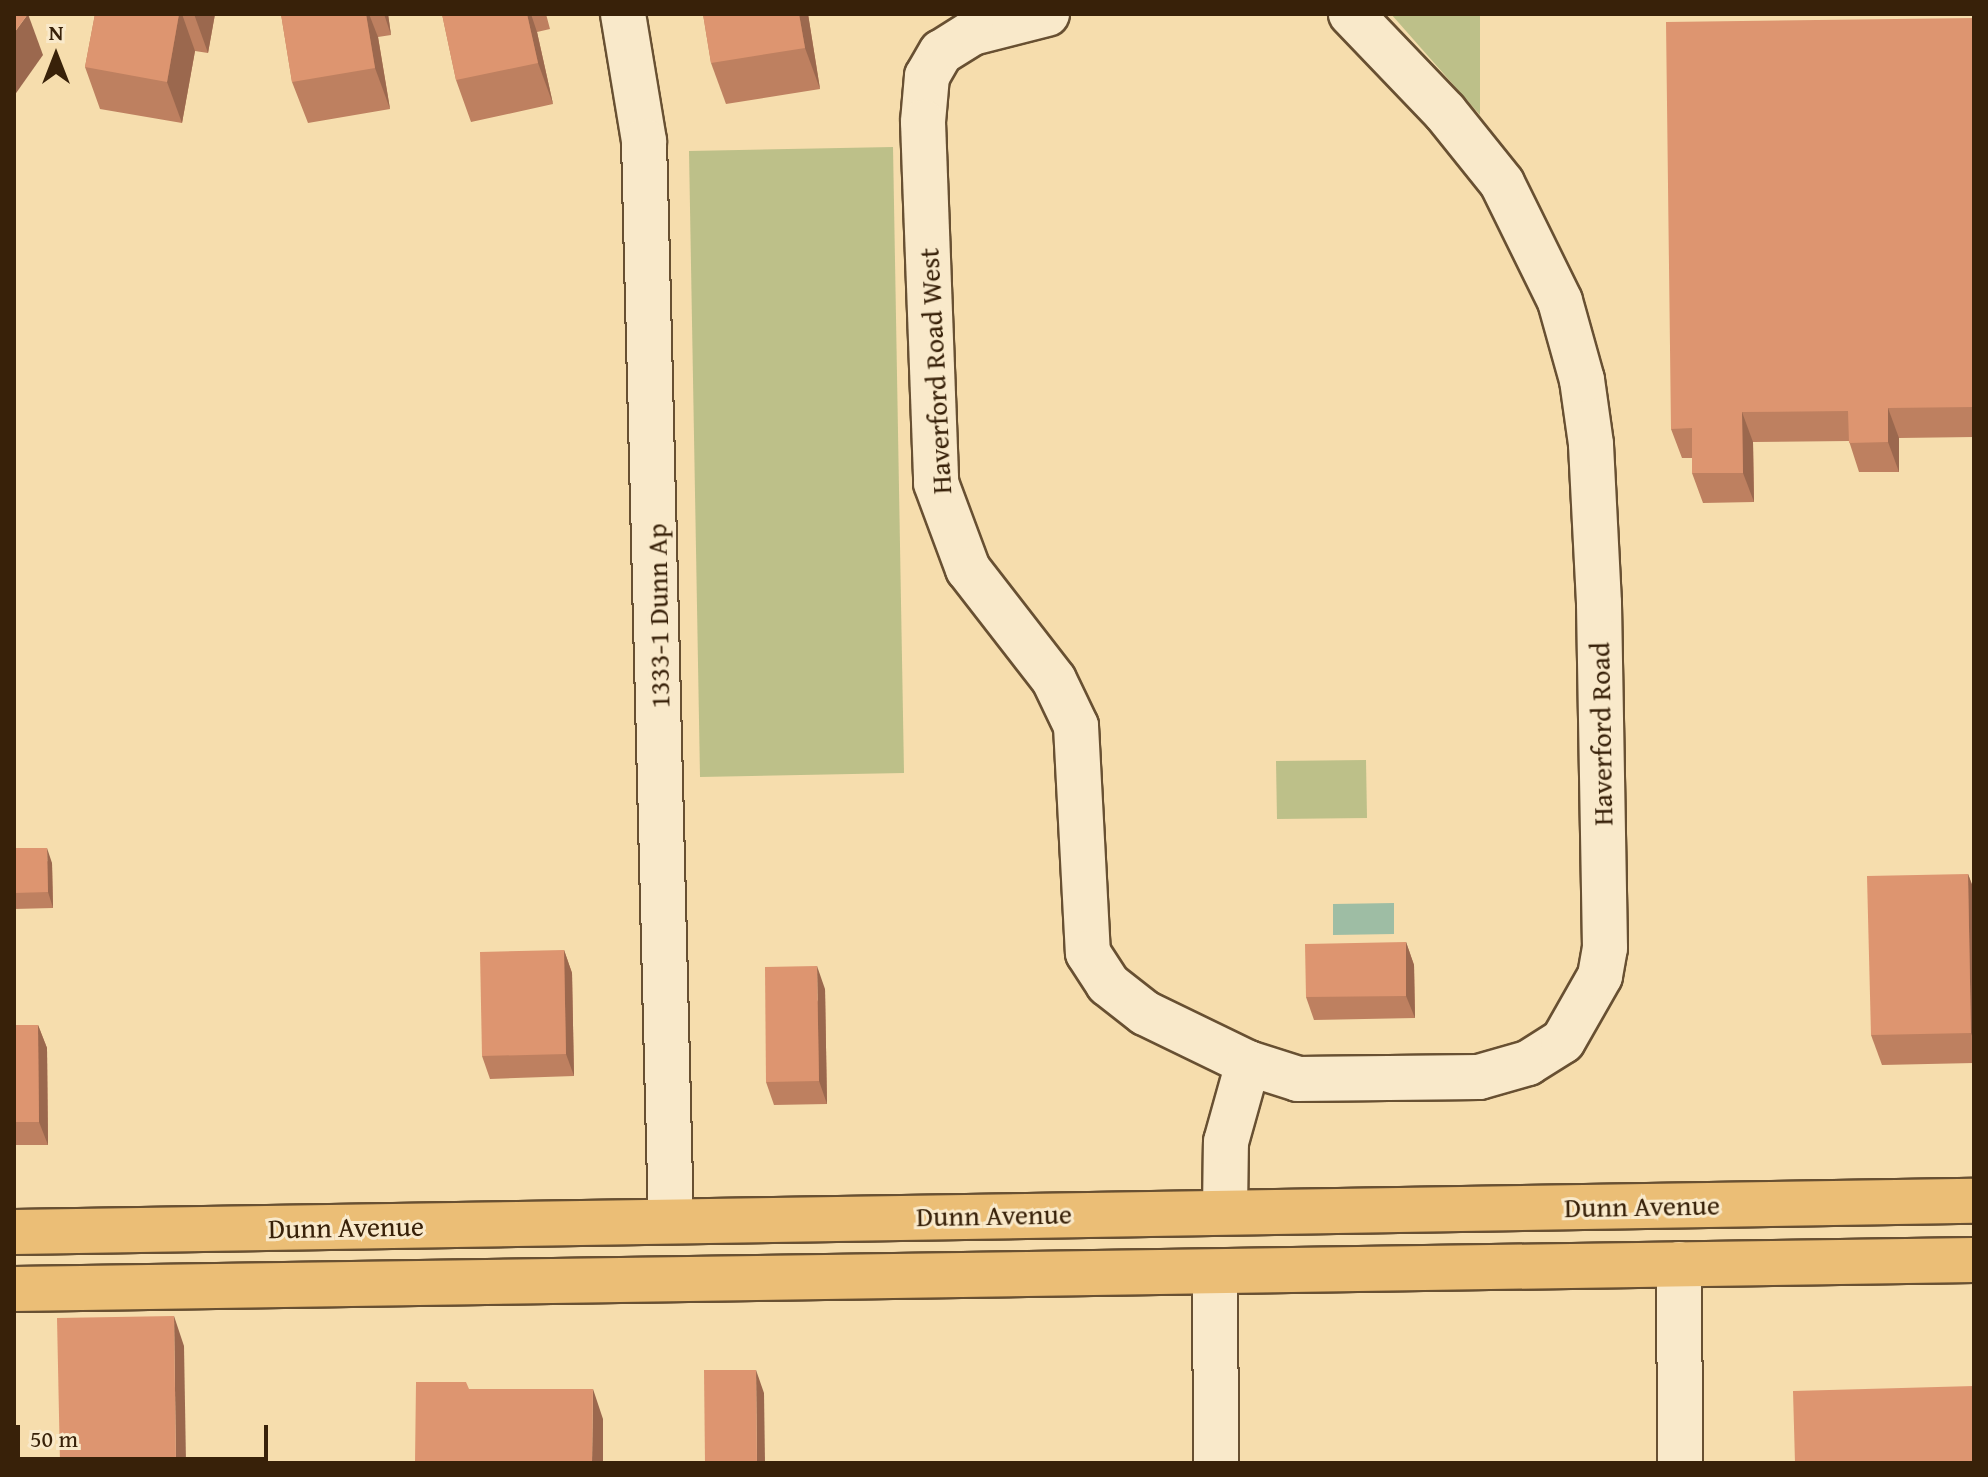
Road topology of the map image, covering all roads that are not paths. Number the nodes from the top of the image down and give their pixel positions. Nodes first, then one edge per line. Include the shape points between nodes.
1 (623, 14) edge
2 (1047, 14) edge
3 (1351, 14) edge
4 (1248, 1063) junction
5 (1974, 1201) edge
6 (1225, 1210) junction
7 (1325, 1210) junction
8 (671, 1220) junction
9 (95, 1231) junction
10 (14, 1232) edge
11 (14, 1255) edge
12 (1974, 1260) edge
13 (1679, 1264) junction
14 (1143, 1272) junction
15 (1215, 1272) junction
16 (552, 1281) junction
17 (14, 1289) edge
18 (1216, 1463) edge
19 (1680, 1463) edge

1 - 8 street, 1333-1 Dunn Ap via 645,156
2 - 4 street, Haverford Road West via 972,33 941,52 927,76 923,122 936,483 952,538 968,569 1054,680 1076,726 1088,953 1108,984 1145,1013
3 - 4 street, Haverford Road via 1445,112 1502,183 1560,301 1582,380 1599,603 1605,948 1600,976 1563,1041 1505,1072 1479,1077 1298,1079
4 - 6 street via 1226,1142
5 - 7 main road, Dunn Avenue
6 - 7 main road, Dunn Avenue
6 - 8 main road, Dunn Avenue
6 - 14 main road via 1225,1225 1217,1236 1170,1246
7 - 15 main road via 1301,1232 1229,1249 1219,1257
8 - 9 main road, Dunn Avenue
8 - 16 main road via 664,1234 649,1242 576,1259
9 - 10 main road, Dunn Avenue
9 - 11 main road via 70,1246
12 - 13 main road, Dunn Avenue
13 - 15 main road, Dunn Avenue
13 - 19 street
14 - 15 main road, Dunn Avenue
14 - 16 main road, Dunn Avenue
15 - 18 street
16 - 17 main road, Dunn Avenue

